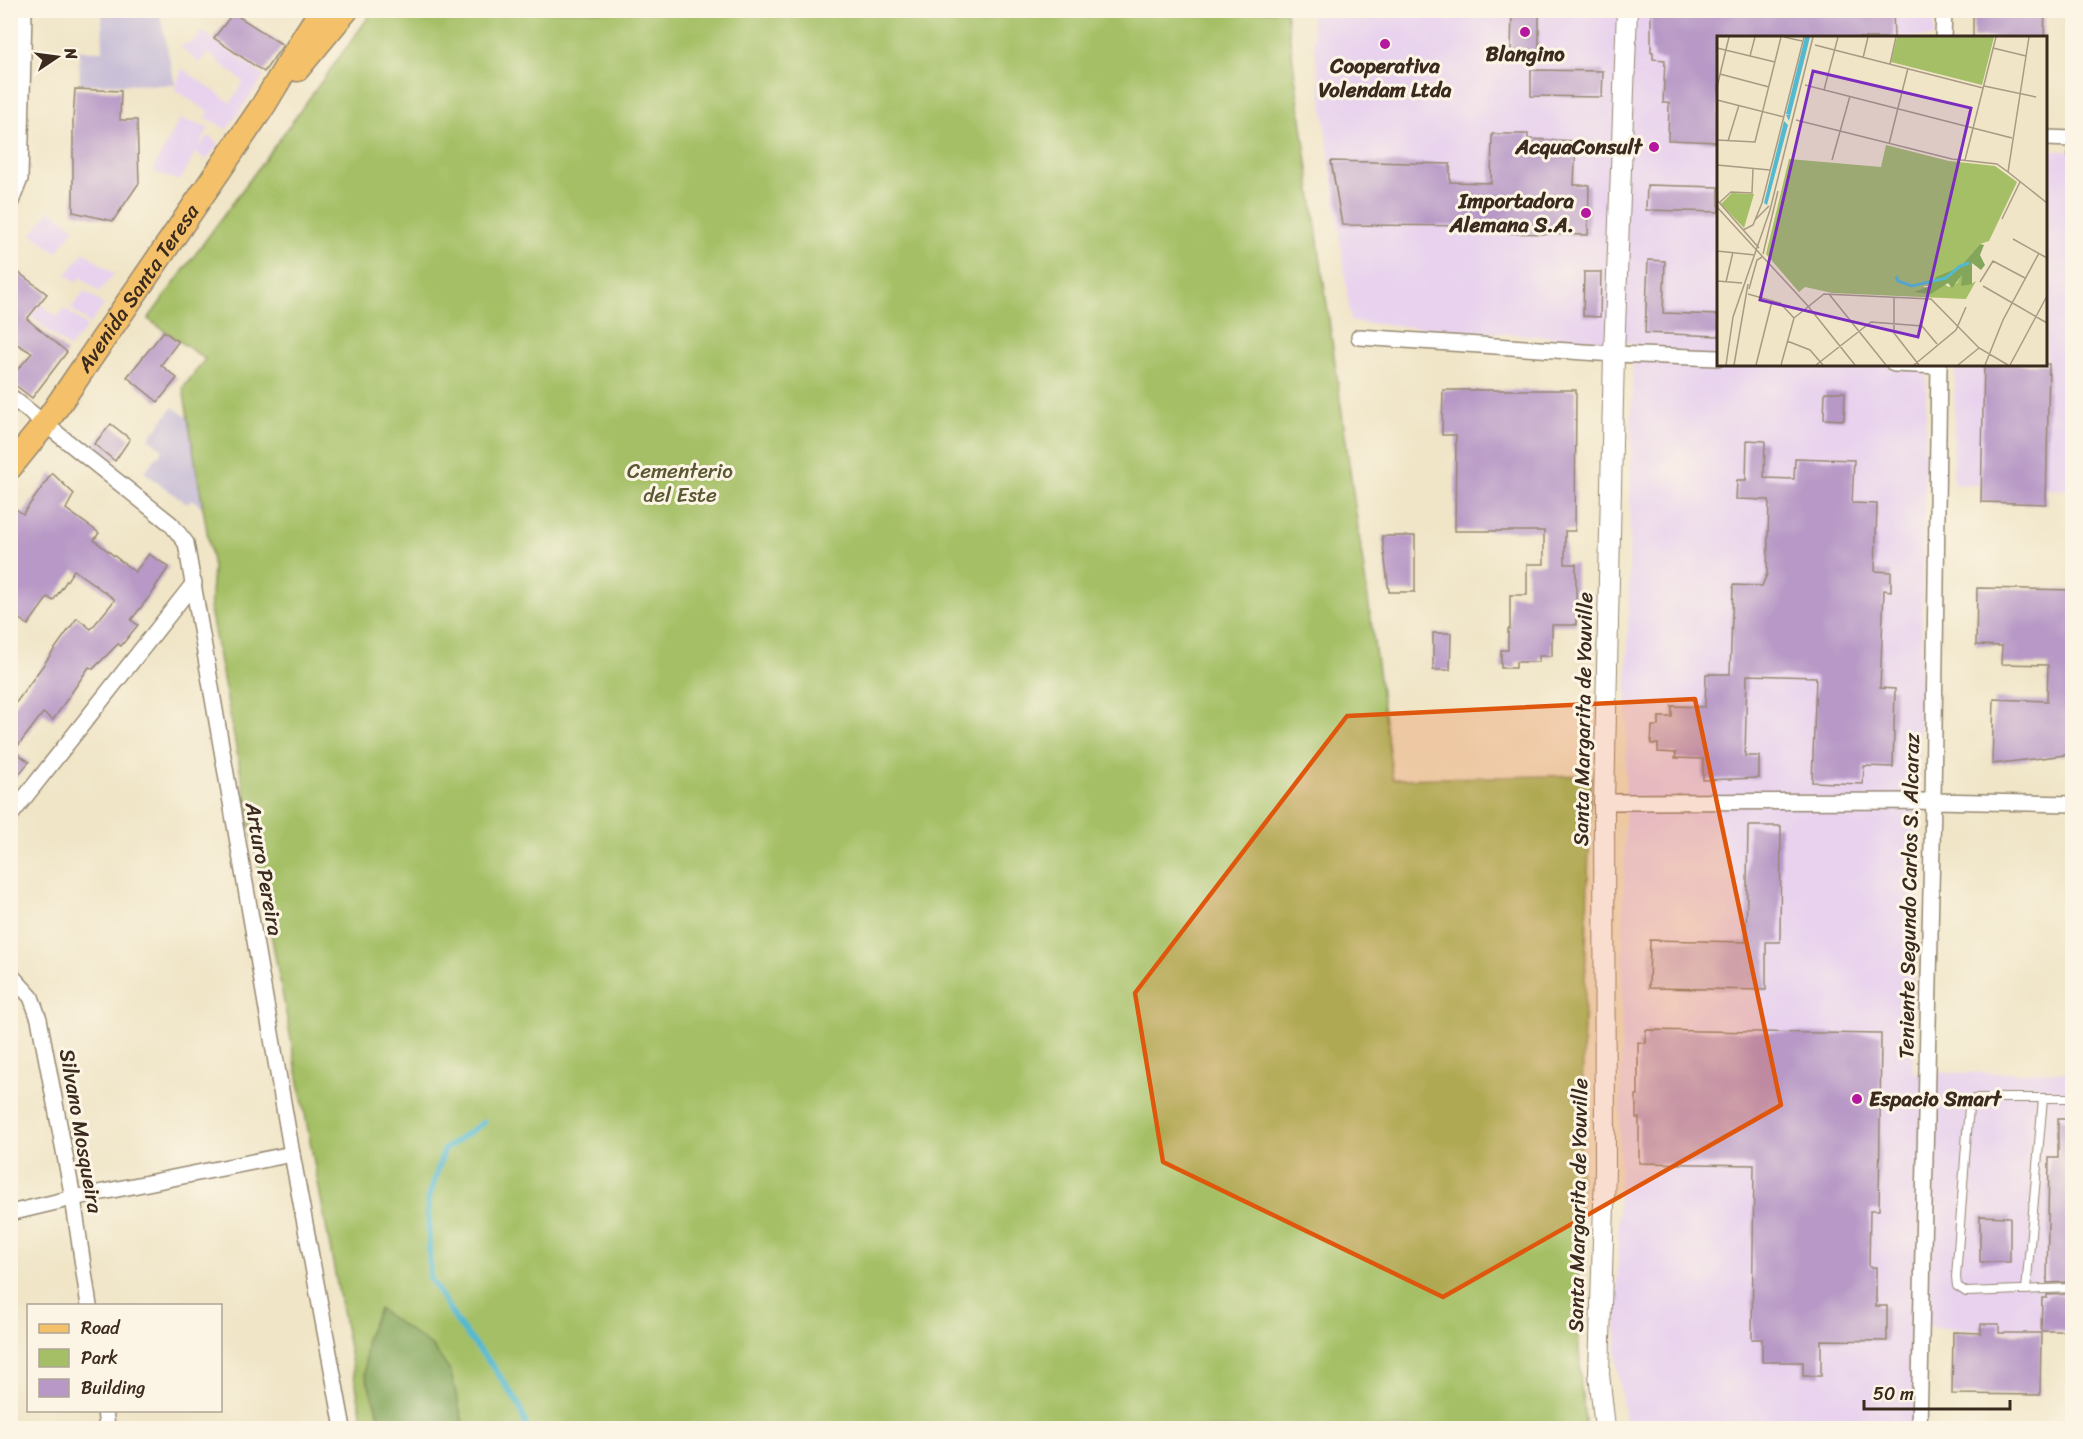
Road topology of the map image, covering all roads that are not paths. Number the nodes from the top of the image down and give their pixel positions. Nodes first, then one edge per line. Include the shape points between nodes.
1 (24, 10) edge
2 (322, 10) edge
3 (346, 10) edge
4 (1627, 10) edge
5 (1944, 10) edge
6 (1943, 36) edge
7 (16, 101) edge
8 (263, 106) junction
9 (2047, 138) edge
10 (2072, 139) edge
11 (2073, 158) edge
12 (10, 204) edge
13 (1359, 337) dead end
14 (1614, 354) junction
15 (1717, 358) edge
16 (1939, 366) edge
17 (10, 396) edge
18 (45, 424) junction
19 (10, 466) edge
20 (194, 583) junction
21 (1933, 801) junction
22 (1604, 802) junction
23 (2073, 804) edge
24 (10, 816) edge
25 (10, 974) edge
26 (2043, 1098) junction
27 (2073, 1098) edge
28 (292, 1154) junction
29 (73, 1198) junction
30 (10, 1213) edge
31 (2073, 1288) edge
32 (2026, 1290) junction
33 (89, 1304) edge
34 (105, 1412) edge
35 (106, 1428) edge
36 (343, 1428) edge
37 (1605, 1428) edge
38 (1919, 1428) edge

1 - 7 street
2 - 8 main road, Avenida Santa Teresa
3 - 8 main road, Avenida Santa Teresa
4 - 14 street, Santa Margarita de Youville
5 - 6 street
7 - 12 street via 20,179
8 - 18 main road, Avenida Santa Teresa
9 - 10 street
10 - 11 lane
13 - 14 street
14 - 15 street
14 - 22 street, Santa Margarita de Youville
16 - 21 street, Teniente Segundo Carlos S. Alcaraz
17 - 18 street, Arturo Pereira
18 - 19 main road, Avenida Santa Teresa
18 - 20 street, Arturo Pereira via 171,524 186,543
20 - 24 street
20 - 28 street, Arturo Pereira
21 - 22 street
21 - 23 street
21 - 38 street, Teniente Segundo Carlos S. Alcaraz
22 - 37 street, Santa Margarita de Youville via 1605,1168 1599,1374
25 - 29 street, Silvano Mosqueira via 31,998 39,1019
26 - 27 lane
26 - 32 lane
26 - 32 lane via 1978,1098 1969,1106 1957,1286 1966,1292
28 - 29 street
28 - 36 street, Arturo Pereira
29 - 30 street
29 - 33 street, Silvano Mosqueira
31 - 32 lane
34 - 35 street

